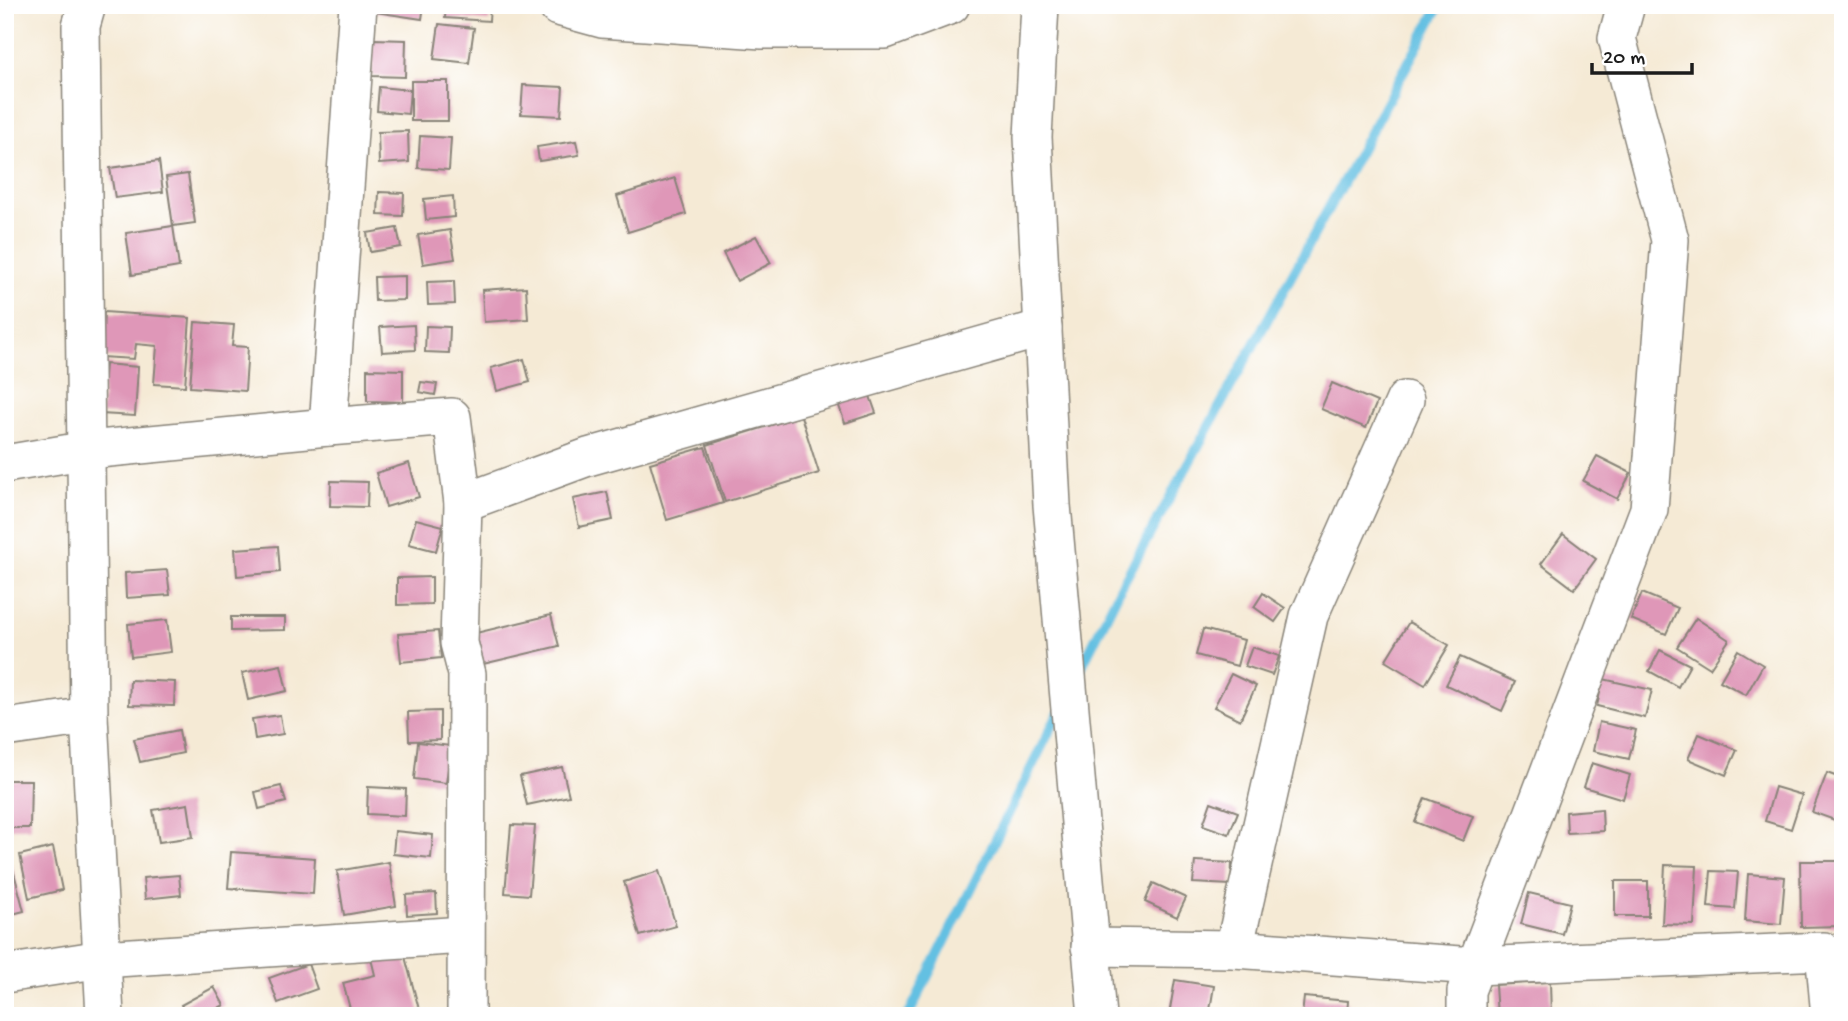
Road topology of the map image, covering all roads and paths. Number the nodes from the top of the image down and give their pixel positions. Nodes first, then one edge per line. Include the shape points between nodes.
1 (87, 5) edge
2 (358, 5) edge
3 (951, 5) edge
4 (1040, 5) edge
5 (1626, 5) edge
6 (558, 7) edge
7 (1043, 328) junction
8 (1405, 400) dead end
9 (328, 427) junction
10 (88, 450) junction
11 (5, 464) edge
12 (463, 503) junction
13 (89, 716) junction
14 (5, 727) edge
15 (464, 935) junction
16 (1090, 947) junction
17 (1234, 949) junction
18 (1834, 951) edge
19 (102, 959) junction
20 (1475, 966) junction
21 (5, 974) edge
22 (105, 1016) edge
23 (466, 1016) edge
24 (1097, 1016) edge
25 (1466, 1016) edge
26 (1830, 1016) edge

1 - 10 street via 81,26
2 - 9 street
3 - 6 street via 885,30 762,30 602,19
4 - 7 street via 1033,137
5 - 20 street via 1617,38 1670,240 1649,509
7 - 12 street via 588,457
7 - 16 street via 1062,629
8 - 17 street via 1309,615
9 - 10 street
9 - 12 street via 452,417
10 - 11 street
10 - 13 street
12 - 15 street via 459,643 467,674
13 - 14 street
13 - 19 street
15 - 19 street
15 - 23 street
16 - 17 street
16 - 24 street
17 - 20 street
18 - 20 street
18 - 26 street
19 - 21 street
19 - 22 street
20 - 25 street via 1466,991

